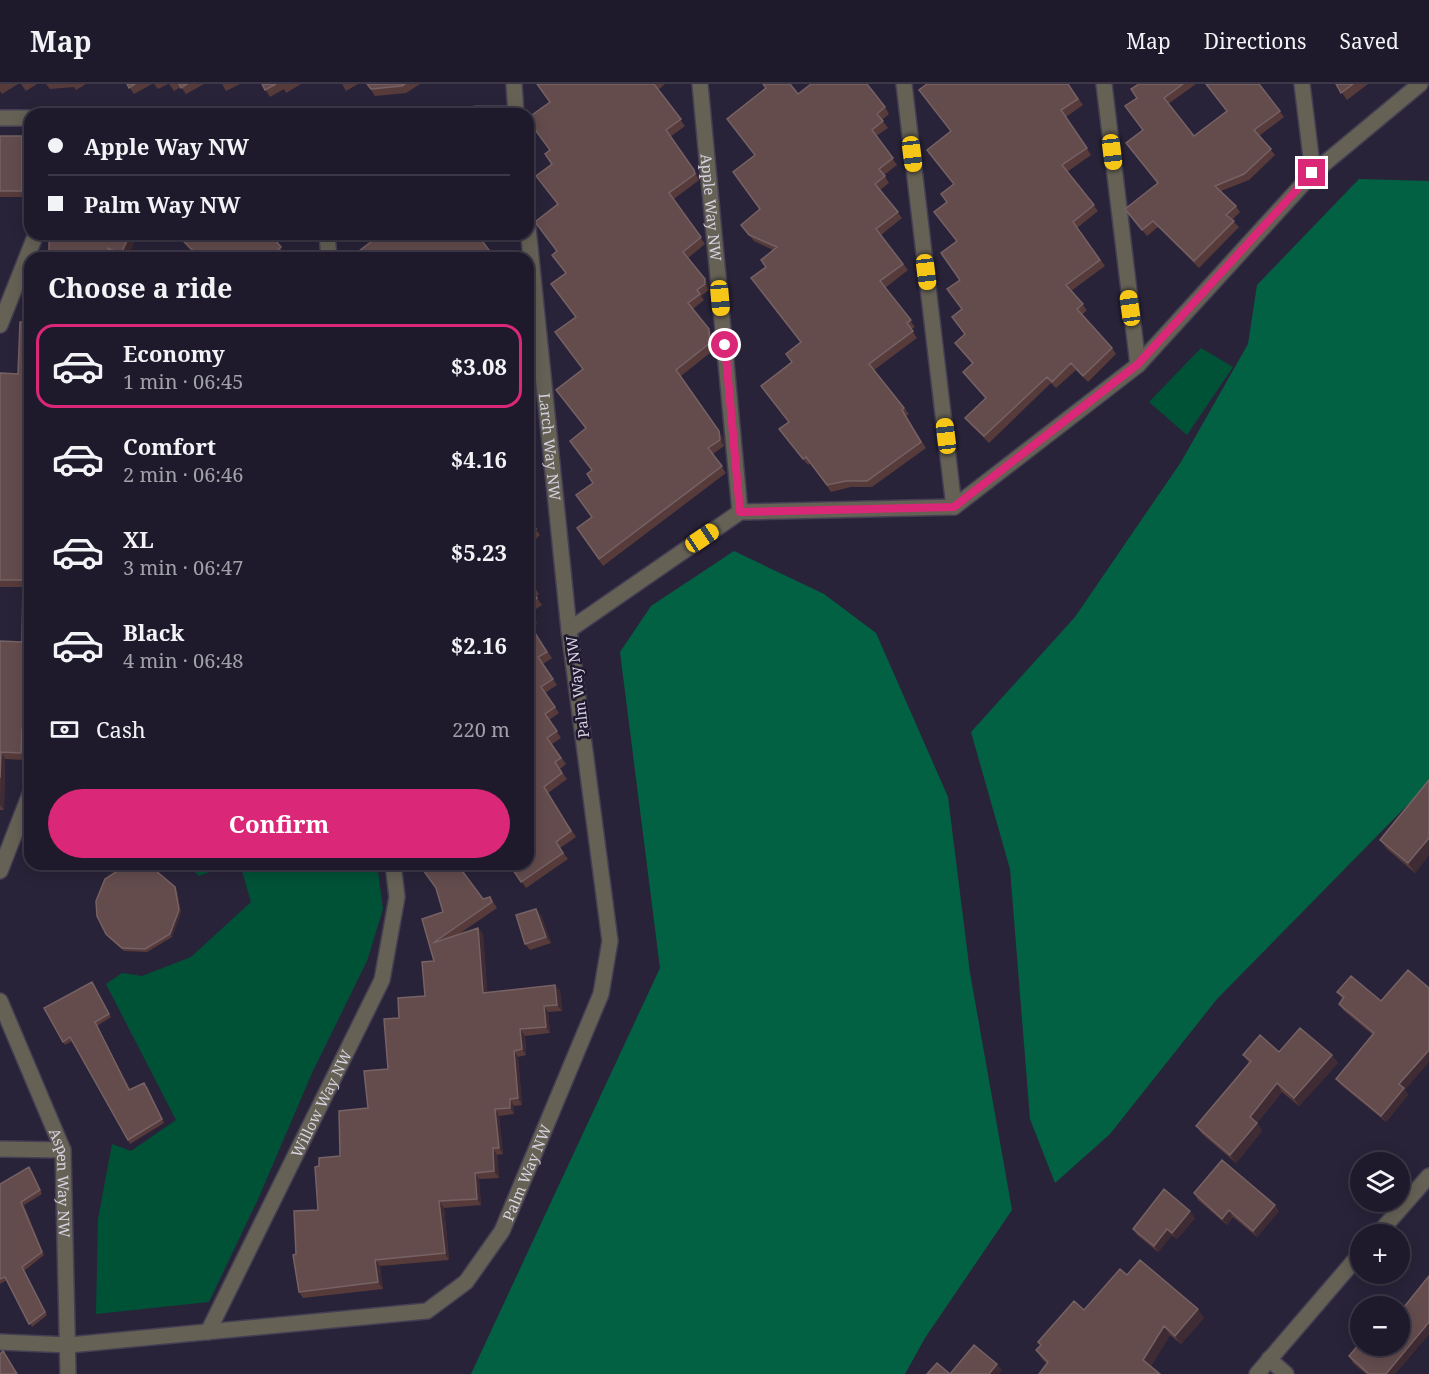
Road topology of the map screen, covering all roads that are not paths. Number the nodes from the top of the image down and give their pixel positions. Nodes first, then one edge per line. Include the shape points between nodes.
1 (514, 84) edge
2 (700, 84) edge
3 (904, 84) edge
4 (1104, 84) edge
5 (1302, 84) edge
6 (1420, 84) edge
7 (516, 108) edge
8 (0, 118) edge
9 (24, 118) edge
10 (1312, 173) junction
11 (24, 264) edge
12 (534, 287) edge
13 (0, 325) edge
14 (1138, 364) junction
15 (954, 507) junction
16 (740, 512) junction
17 (569, 630) junction
18 (24, 809) edge
19 (394, 870) edge
20 (0, 871) edge
21 (0, 1001) edge
22 (0, 1149) edge
23 (63, 1150) junction
24 (1429, 1176) edge
25 (1387, 1224) edge
26 (1350, 1266) edge
27 (208, 1332) junction
28 (0, 1342) edge
29 (69, 1345) junction
30 (1269, 1359) junction
31 (68, 1374) edge
32 (1257, 1374) edge
33 (1286, 1374) edge

1 - 7 street
2 - 16 street, Apple Way NW
3 - 15 street
4 - 14 street
5 - 10 street
6 - 10 street
8 - 9 street
10 - 14 street
11 - 13 street
12 - 17 street, Larch Way NW
14 - 15 street
15 - 16 street
16 - 17 street, Palm Way NW
17 - 27 street, Palm Way NW via 610,941 601,994 502,1231 466,1282 427,1311
18 - 20 street
19 - 27 street, Willow Way NW via 397,897 382,980
21 - 23 street, Aspen Way NW
22 - 23 street
23 - 29 street, Aspen Way NW
24 - 25 street
26 - 30 street
27 - 29 street, Palm Way NW
28 - 29 street, Palm Way NW
29 - 31 street, Aspen Way NW
30 - 32 street
30 - 33 street

